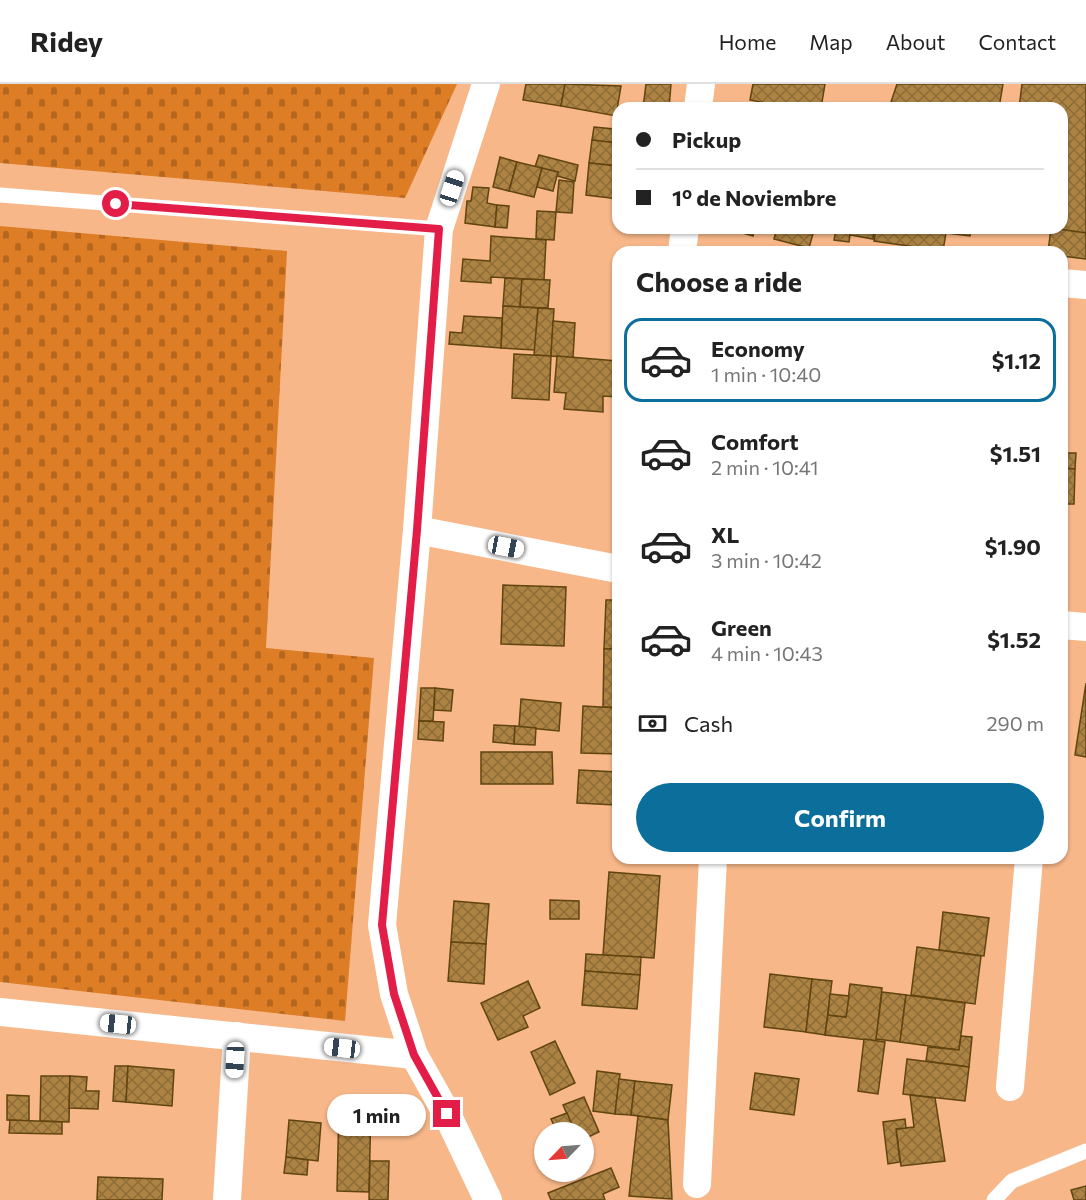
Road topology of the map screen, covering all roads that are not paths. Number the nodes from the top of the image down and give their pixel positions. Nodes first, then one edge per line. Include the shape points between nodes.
1 (486, 84) edge
2 (701, 84) edge
3 (699, 102) edge
4 (0, 195) edge
5 (439, 229) junction
6 (1068, 284) edge
7 (1086, 285) edge
8 (417, 530) junction
9 (612, 568) edge
10 (1068, 626) edge
11 (1086, 627) edge
12 (712, 864) edge
13 (1029, 864) edge
14 (0, 1012) edge
15 (237, 1036) junction
16 (414, 1055) junction
17 (1010, 1087) dead end
18 (1086, 1151) edge
19 (697, 1184) dead end
20 (227, 1200) edge
21 (488, 1200) edge
22 (994, 1200) edge

1 - 5 street
2 - 3 street
4 - 5 lane
5 - 8 street
6 - 7 street
8 - 9 street
8 - 16 street via 382,925 394,994
10 - 11 street
12 - 19 street
13 - 17 street
14 - 15 street
15 - 16 street
15 - 20 street
16 - 21 street
18 - 22 lane via 1012,1181

